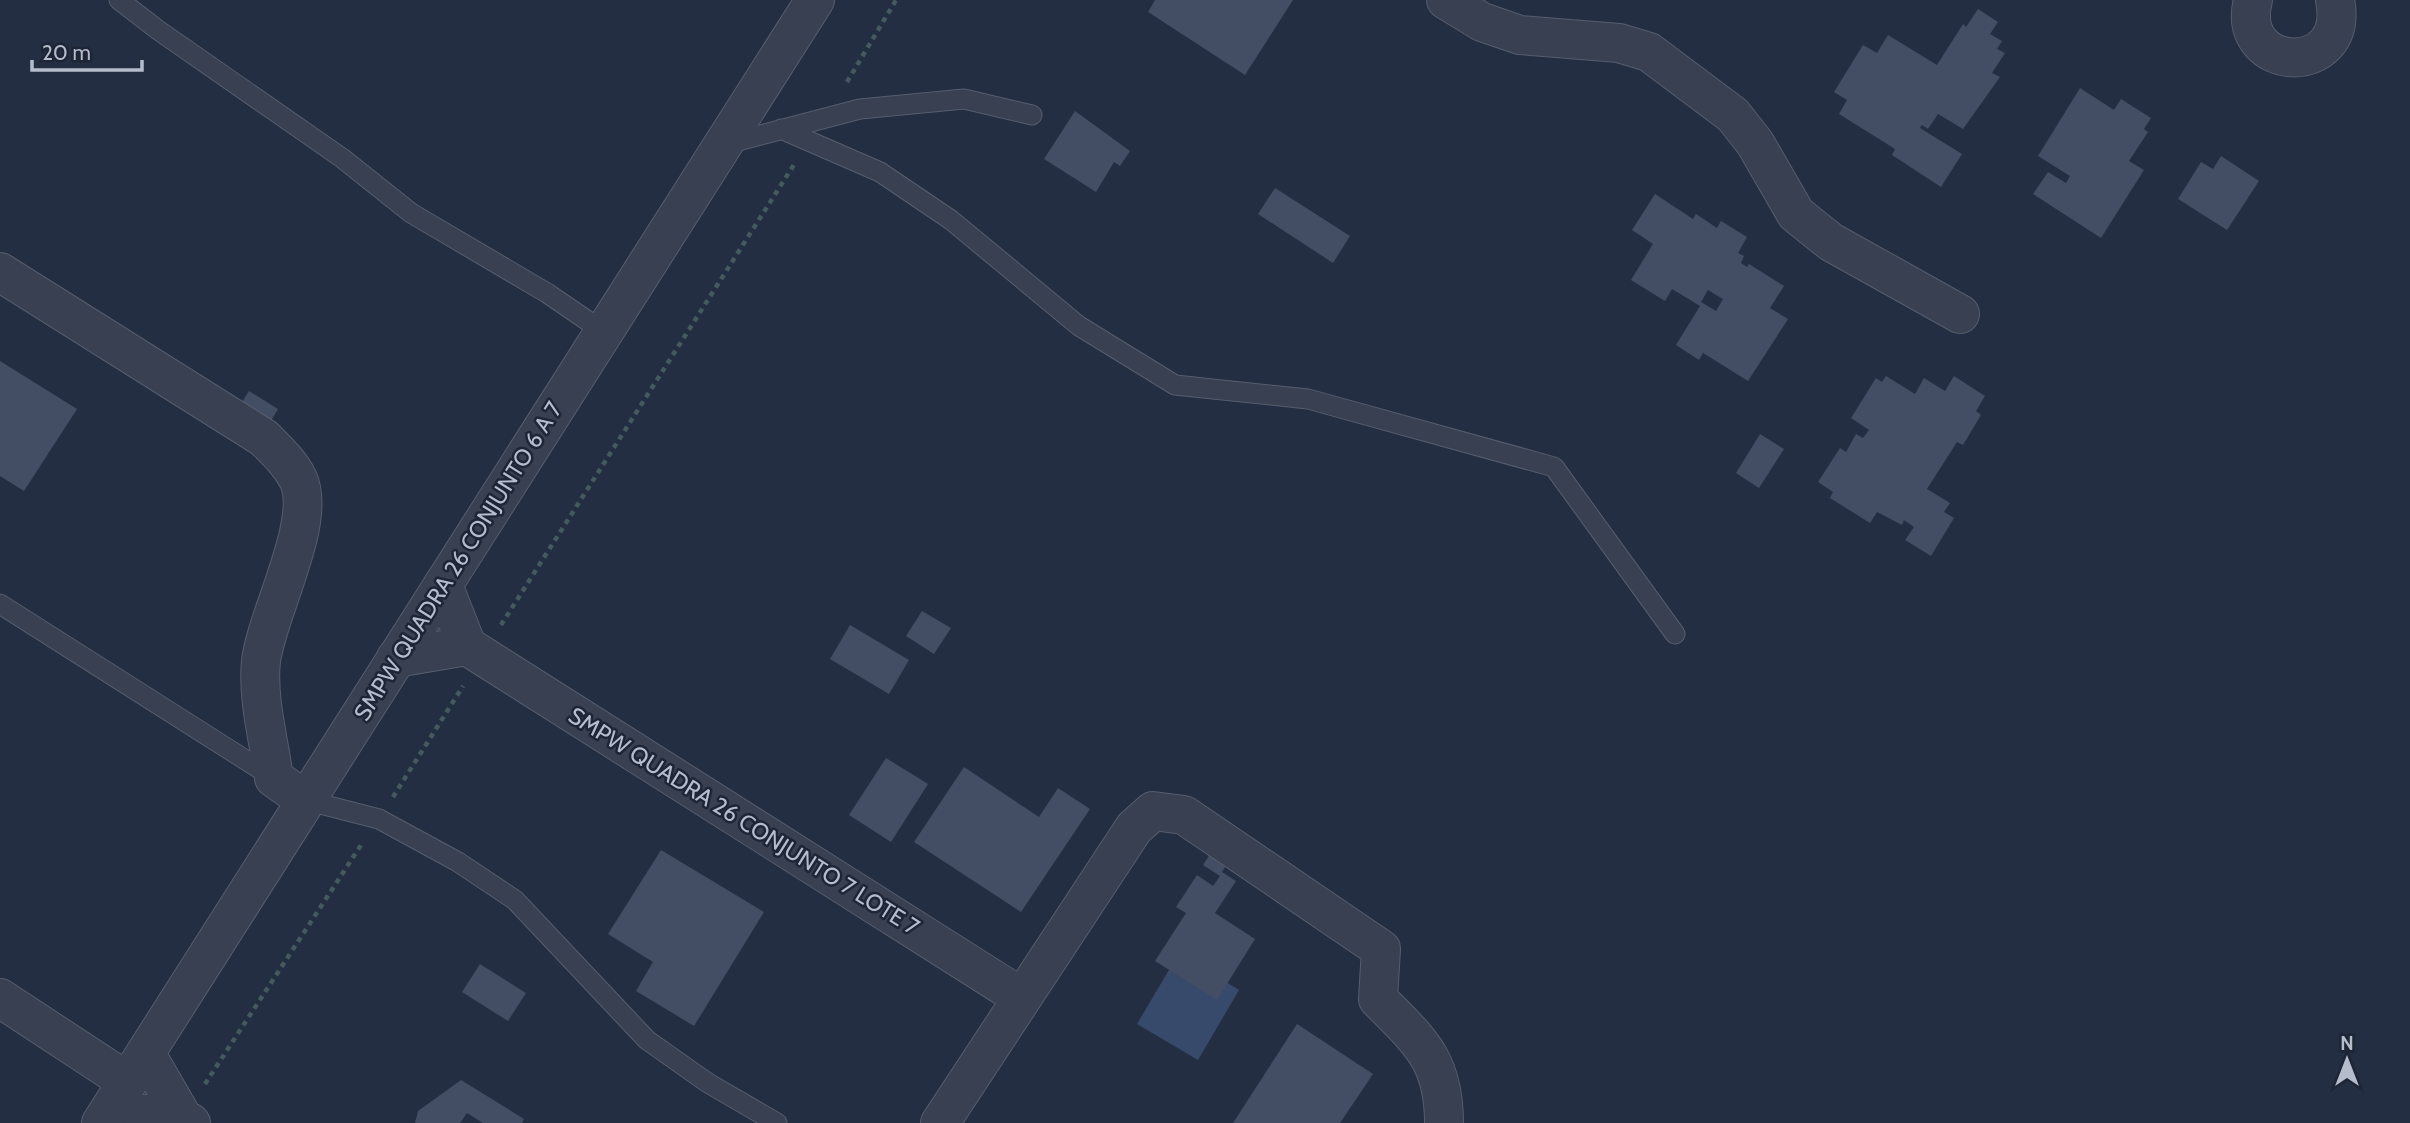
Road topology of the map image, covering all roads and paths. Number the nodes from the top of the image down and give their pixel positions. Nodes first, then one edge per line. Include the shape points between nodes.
1 (119, 0) edge
2 (815, 0) edge
3 (896, 0) edge
4 (1446, 0) edge
5 (2253, 0) edge
6 (2335, 0) edge
7 (1032, 115) dead end
8 (826, 118) junction
9 (780, 130) junction
10 (808, 142) junction
11 (722, 145) junction
12 (0, 272) edge
13 (1960, 314) dead end
14 (604, 332) junction
15 (443, 585) junction
16 (0, 604) edge
17 (1675, 634) dead end
18 (475, 651) junction
19 (396, 658) junction
20 (274, 778) junction
21 (305, 800) junction
22 (379, 819) junction
23 (1021, 997) junction
24 (0, 998) edge
25 (121, 1092) edge
26 (187, 1121) edge
27 (777, 1123) edge
28 (940, 1123) edge
29 (1444, 1123) edge

1 - 14 lane via 342,158 411,213 547,292
2 - 11 street, SMPW QUADRA 26 CONJUNTO 6 A 7
3 - 8 path
4 - 13 street via 1482,22 1520,35 1619,43 1649,52 1733,115 1797,214 1822,235
5 - 6 street via 2253,31 2261,44 2287,58 2316,52 2328,42 2336,29
7 - 8 lane via 964,99 860,109
8 - 9 lane
9 - 10 lane
9 - 11 lane
10 - 17 lane via 880,172 951,220 1079,326 1175,385 1308,399 1554,467
10 - 18 path via 661,379
11 - 14 street, SMPW QUADRA 26 CONJUNTO 6 A 7
12 - 20 street via 264,438 286,460 299,482 303,517 260,664
14 - 15 street, SMPW QUADRA 26 CONJUNTO 6 A 7
15 - 18 street
15 - 19 street, SMPW QUADRA 26 CONJUNTO 6 A 7
16 - 20 lane
18 - 19 street
18 - 22 path
18 - 23 street, SMPW QUADRA 26 CONJUNTO 7 LOTE 7
19 - 21 street, SMPW QUADRA 26 CONJUNTO 6 A 7
20 - 21 street
21 - 22 lane
21 - 25 street, SMPW QUADRA 26 CONJUNTO 6 A 7
22 - 26 path
22 - 27 lane via 515,900 647,1040
23 - 28 street
23 - 29 street via 1134,828 1153,811 1184,815 1381,949 1378,999 1427,1048 1437,1071
24 - 25 street
25 - 26 street
25 - 26 street

